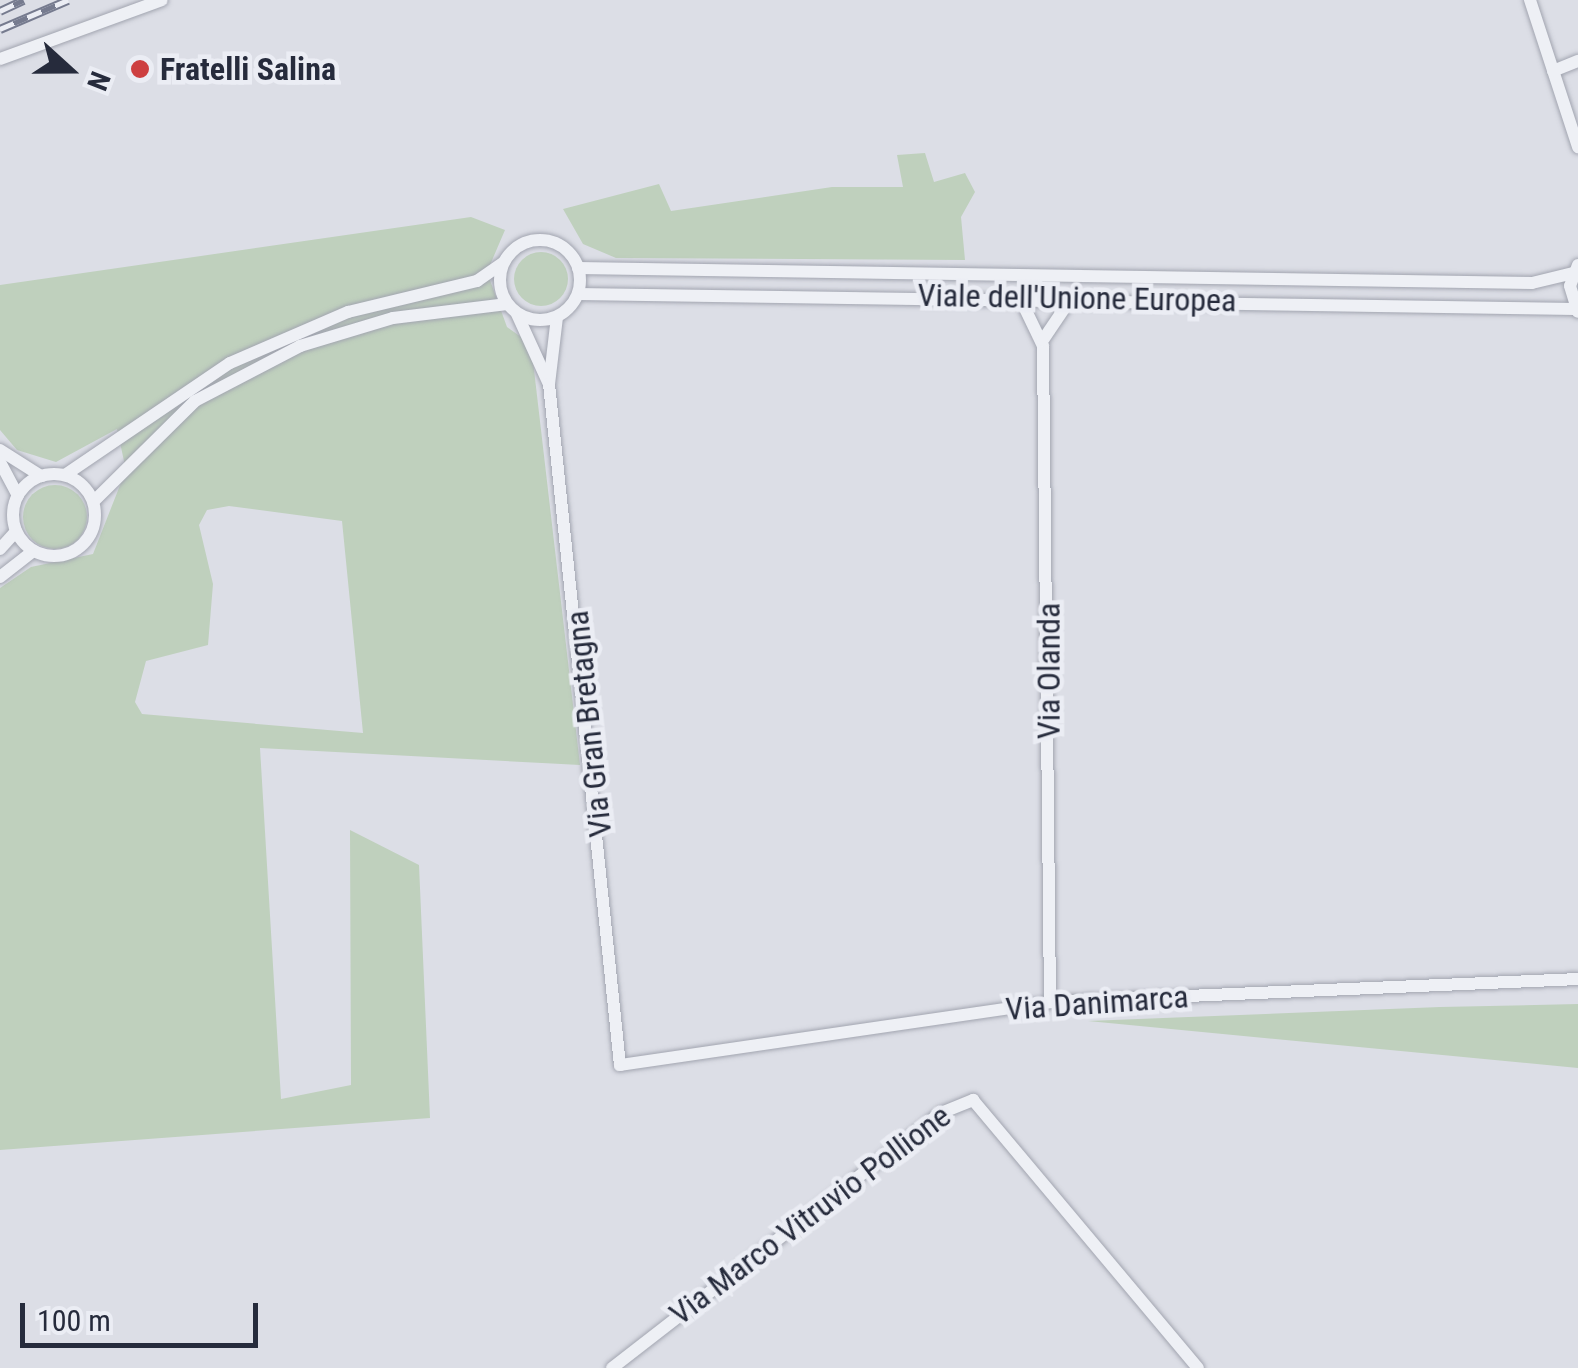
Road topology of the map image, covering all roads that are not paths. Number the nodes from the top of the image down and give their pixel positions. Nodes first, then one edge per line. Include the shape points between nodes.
1 (162, 0) edge
2 (1530, 0) edge
3 (0, 59) edge
4 (1578, 61) edge
5 (1554, 71) junction
6 (1578, 147) edge
7 (503, 262) junction
8 (578, 268) junction
9 (1575, 269) edge
10 (578, 294) junction
11 (1072, 297) junction
12 (1020, 298) junction
13 (512, 309) junction
14 (1577, 310) edge
15 (556, 317) junction
16 (1043, 340) junction
17 (549, 384) junction
18 (0, 450) edge
19 (0, 462) edge
20 (65, 475) junction
21 (41, 476) junction
22 (18, 496) junction
23 (94, 501) junction
24 (16, 531) junction
25 (0, 549) edge
26 (32, 552) junction
27 (0, 577) edge
28 (1578, 979) edge
29 (1050, 1002) junction
30 (620, 1065) joint
31 (612, 1368) edge
32 (1198, 1368) edge

1 - 3 street via 94,18
2 - 5 street
4 - 5 street
5 - 6 street
7 - 8 street via 542,240
7 - 13 street
7 - 20 street via 477,281 348,312 230,363
8 - 9 street, Viale dell'Unione Europea via 1532,283
8 - 10 street
9 - 14 street, Viale dell'Unione Europea
10 - 12 street, Viale dell'Unione Europea
10 - 15 street
11 - 12 street, Viale dell'Unione Europea
11 - 14 street, Viale dell'Unione Europea
11 - 16 street
12 - 16 street, Via Olanda
13 - 15 street
13 - 17 street, Via Gran Bretagna
13 - 23 street via 393,318 300,346 195,401
15 - 17 street, Via Gran Bretagna
16 - 29 street, Via Olanda
17 - 30 street, Via Gran Bretagna
18 - 21 street
19 - 22 street
20 - 21 street
20 - 23 street
21 - 22 street
22 - 24 street
23 - 26 street via 94,530 75,552
24 - 25 street
24 - 26 street
26 - 27 street
28 - 29 street, Via Danimarca
29 - 30 street, Via Danimarca
31 - 32 street, Via Marco Vitruvio Pollione via 942,1113 973,1100

